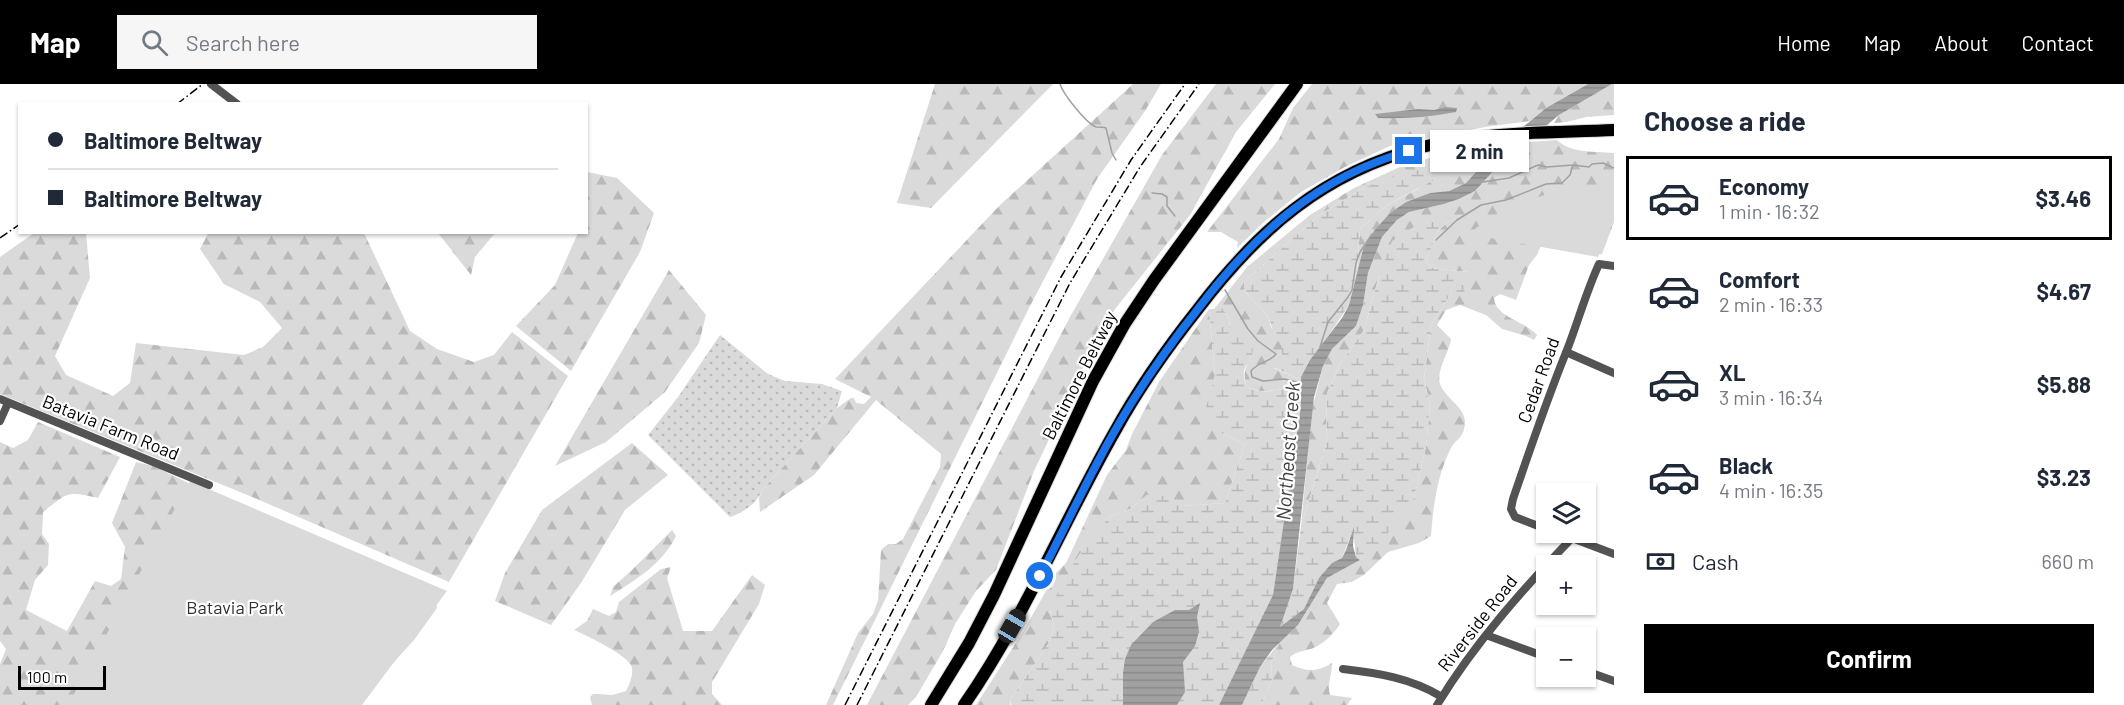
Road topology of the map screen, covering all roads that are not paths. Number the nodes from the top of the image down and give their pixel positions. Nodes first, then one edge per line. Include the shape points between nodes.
1 (211, 84) edge
2 (1299, 84) edge
3 (234, 102) edge
4 (1614, 132) edge
5 (1614, 266) edge
6 (1566, 352) junction
7 (1614, 373) edge
8 (4, 401) edge
9 (0, 421) edge
10 (209, 485) dead end
11 (1536, 525) edge
12 (1567, 543) edge
13 (1585, 543) edge
14 (1614, 554) edge
15 (1486, 635) junction
16 (1536, 653) edge
17 (1343, 669) dead end
18 (1596, 675) edge
19 (1614, 681) edge
20 (1442, 697) junction
21 (930, 705) edge
22 (964, 705) edge
23 (1437, 705) edge

1 - 3 street
2 - 21 highway, Baltimore Beltway via 1154,280 1106,356 994,595
4 - 22 highway via 1500,135 1461,139 1397,154 1337,181 1273,225 1235,262 1131,404 1021,611
5 - 6 street, Cedar Road via 1599,264
6 - 7 street
6 - 11 street, Cedar Road via 1511,509 1518,519
8 - 9 street
8 - 10 street, Batavia Farm Road
12 - 15 street, Riverside Road
13 - 14 street
15 - 16 street
15 - 20 street, Riverside Road
17 - 20 street via 1403,679
18 - 19 street
20 - 23 street, Riverside Road

